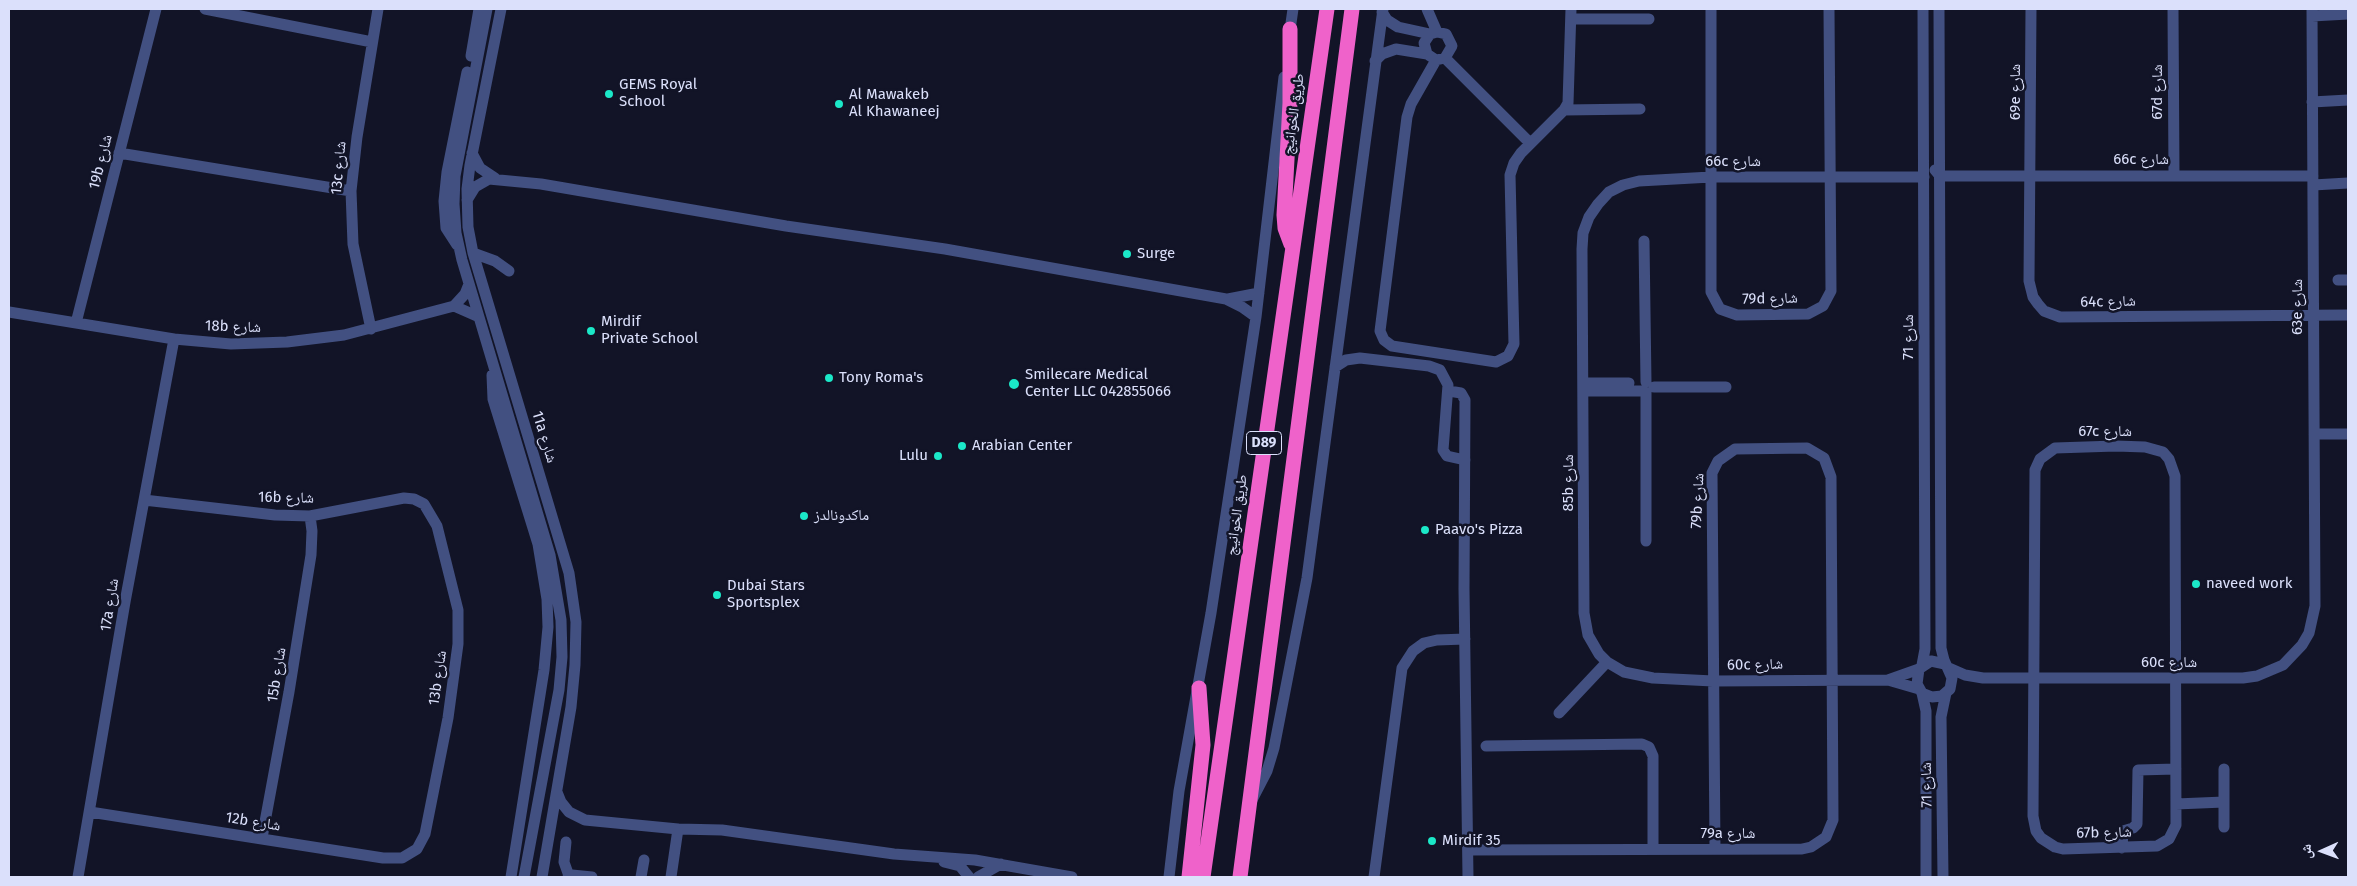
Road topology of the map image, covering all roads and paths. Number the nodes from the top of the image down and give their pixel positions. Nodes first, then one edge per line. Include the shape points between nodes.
1 (156, 9) edge
2 (205, 9) edge
3 (378, 9) edge
4 (478, 9) edge
5 (487, 9) edge
6 (501, 9) edge
7 (1293, 9) edge
8 (1326, 9) edge
9 (1352, 9) edge
10 (1427, 9) edge
11 (1711, 9) edge
12 (1829, 9) edge
13 (1923, 9) edge
14 (1940, 9) edge
15 (2031, 9) edge
16 (2173, 9) edge
17 (2348, 9) edge
18 (1383, 10) edge
19 (2312, 11) edge
20 (1571, 14) edge
21 (2348, 14) edge
22 (1649, 19) dead end
23 (1290, 30) junction
24 (1434, 33) junction
25 (372, 42) junction
26 (1433, 55) junction
27 (1375, 61) junction
28 (2348, 100) edge
29 (2312, 102) junction
30 (1923, 105) junction
31 (1640, 109) dead end
32 (1564, 110) junction
33 (1530, 143) junction
34 (119, 152) junction
35 (472, 153) junction
36 (2174, 175) junction
37 (1830, 176) junction
38 (1940, 176) junction
39 (2031, 176) junction
40 (1711, 177) junction
41 (1924, 177) junction
42 (495, 178) junction
43 (2313, 180) junction
44 (2348, 183) edge
45 (351, 191) junction
46 (467, 201) junction
47 (1644, 241) dead end
48 (458, 246) junction
49 (1292, 246) junction
50 (1582, 249) joint
51 (473, 253) junction
52 (509, 271) dead end
53 (469, 284) junction
54 (1259, 293) junction
55 (1226, 299) junction
56 (454, 306) junction
57 (9, 312) edge
58 (2313, 315) junction
59 (2348, 315) edge
60 (479, 316) junction
61 (1256, 317) junction
62 (76, 323) junction
63 (371, 329) junction
64 (174, 339) junction
65 (493, 366) junction
66 (1335, 367) junction
67 (1584, 387) junction
68 (1647, 387) junction
69 (1726, 387) dead end
70 (1449, 391) junction
71 (2314, 434) junction
72 (2348, 434) edge
73 (1465, 460) junction
74 (144, 500) junction
75 (424, 504) joint
76 (310, 516) junction
77 (1646, 541) dead end
78 (2315, 606) joint
79 (1465, 639) junction
80 (1607, 662) junction
81 (1947, 666) junction
82 (1921, 667) junction
83 (1652, 678) joint
84 (1983, 678) junction
85 (2033, 678) junction
86 (2176, 678) junction
87 (1833, 679) junction
88 (1713, 680) junction
89 (1888, 680) junction
90 (1199, 688) junction
91 (1920, 691) junction
92 (1948, 691) junction
93 (1559, 713) dead end
94 (1486, 746) dead end
95 (545, 768) junction
96 (2176, 768) junction
97 (2224, 769) dead end
98 (557, 791) junction
99 (2224, 802) junction
100 (1250, 804) junction
101 (2176, 804) junction
102 (90, 812) junction
103 (2224, 827) dead end
104 (678, 829) junction
105 (262, 838) junction
106 (548, 839) junction
107 (566, 842) dead end
108 (2122, 848) junction
109 (1653, 849) junction
110 (1715, 849) junction
111 (1468, 850) junction
112 (411, 854) joint
113 (936, 857) junction
114 (644, 860) dead end
115 (526, 862) junction
116 (1001, 864) junction
117 (1167, 876) edge
118 (78, 877) edge
119 (511, 877) edge
120 (524, 877) edge
121 (535, 877) edge
122 (542, 877) edge
123 (568, 877) edge
124 (592, 877) edge
125 (642, 877) edge
126 (672, 877) edge
127 (969, 877) edge
128 (978, 877) edge
129 (1072, 877) edge
130 (1189, 877) edge
131 (1203, 877) edge
132 (1240, 877) edge
133 (1374, 877) edge
134 (1468, 877) edge
135 (1926, 877) edge
136 (1944, 877) edge

1 - 34 street, 19b شارع
2 - 25 street
3 - 25 street, 13c شارع
4 - 48 street via 445,186 446,228
5 - 48 street, 11a شارع via 456,176 454,218
6 - 35 street, 11a شارع
7 - 23 street
8 - 49 highway, طريق الخوانيج / D89
9 - 100 highway, D89
10 - 24 street
11 - 40 street, 79d شارع
12 - 37 street, 79d شارع
13 - 30 street, شارع 71
14 - 38 street, شارع 71
15 - 39 street, 69e شارع
16 - 36 street, 67d شارع
17 - 19 street
18 - 24 street via 1394,26
18 - 27 street
19 - 21 street
19 - 29 street, 63e شارع
20 - 22 street
20 - 32 street via 1569,96
23 - 49 highway via 1284,215
23 - 54 street
24 - 26 street via 1425,40
24 - 26 street via 1446,34 1451,42 1451,51
25 - 45 street, 13c شارع
26 - 27 street via 1410,46 1387,51
26 - 33 street
26 - 33 street via 1411,104 1406,124 1380,326 1381,336 1387,344 1491,362 1505,359 1511,353 1514,344 1509,181 1514,163
27 - 66 street
28 - 29 street
29 - 43 street, 63e شارع
30 - 38 street via 1930,105 1932,110 1933,165
30 - 41 street, شارع 71
31 - 32 street
32 - 33 street
34 - 45 street
34 - 62 street, 19b شارع
35 - 42 street via 480,168
35 - 46 street, 11a شارع
36 - 39 street, 66c شارع
36 - 43 street, 66c شارع
37 - 40 street, 66c شارع
37 - 40 street, 79d شارع via 1831,291 1823,306 1800,315 1731,314 1715,304 1711,292
37 - 41 street, 66c شارع
38 - 39 street, 66c شارع
38 - 81 street, شارع 71 via 1941,648
39 - 58 street, 64c شارع via 2030,289 2038,304 2052,315 2069,318
40 - 50 street, 66c شارع via 1640,181 1609,192 1589,217
41 - 82 street, شارع 71 via 1925,649
42 - 46 street via 475,188
42 - 55 street via 945,249
43 - 44 street, 66c شارع
43 - 58 street, 63e شارع
45 - 63 street, 13c شارع via 353,244
46 - 51 street, 11a شارع
47 - 68 street
48 - 53 street, 11a شارع
49 - 131 highway, طريق الخوانيج / D89
50 - 67 street, 85b شارع
51 - 52 street via 495,261
51 - 98 street, 11a شارع via 573,590 575,672
53 - 56 street
53 - 60 street, 11a شارع
54 - 55 street
54 - 61 street
55 - 61 street
56 - 60 street
56 - 63 street, 18b شارع
57 - 62 street, 18b شارع
58 - 59 street, 64c شارع
58 - 71 street, 63e شارع
60 - 65 street, 11a شارع
61 - 90 street
62 - 64 street, 18b شارع
63 - 64 street, 18b شارع via 315,340 268,343 231,344
64 - 74 street, 17a شارع
65 - 95 street, 11a شارع via 550,555 559,598 561,671
65 - 119 street, 11a شارع via 493,399 541,558 548,613 544,670
66 - 70 street via 1346,360 1360,358 1429,366 1444,375
66 - 100 street via 1307,578 1276,736 1267,771
67 - 68 street
67 - 80 street, 85b شارع via 1584,613 1588,635
68 - 69 street
68 - 77 street
70 - 73 street via 1461,392 1465,397
70 - 73 street via 1443,450 1447,456
71 - 72 street
71 - 78 street, 63e شارع
73 - 79 street
74 - 76 street, 16b شارع
74 - 102 street, 17a شارع
75 - 76 street, 16b شارع via 404,498
75 - 112 street, 13b شارع via 437,526 455,593 458,644 448,718 425,834
76 - 105 street, 15b شارع via 311,555
78 - 86 street, 60c شارع via 2311,626 2302,645 2283,665 2270,672 2243,678
79 - 111 street
79 - 133 street via 1423,638 1409,644 1400,659 1401,675
80 - 83 street, 85b شارع via 1624,672
80 - 93 street
81 - 82 street via 1936,661
81 - 84 street, 60c شارع via 1965,675
81 - 92 street via 1952,678
82 - 89 street, 60c شارع
82 - 91 street via 1916,679
83 - 88 street, 60c شارع
84 - 85 street, 60c شارع
84 - 92 street, 60c شارع
85 - 86 street, 60c شارع
85 - 86 street, 67c شارع via 2034,476 2037,464 2054,448 2116,446 2154,448 2169,458 2173,467
85 - 108 street, 67b شارع via 2033,816 2036,832 2047,844 2063,849
86 - 96 street, 67b شارع
87 - 88 street, 60c شارع
87 - 88 street, 79b شارع via 1830,470 1824,458 1807,448 1750,448 1729,452 1718,460 1712,473
87 - 89 street, 60c شارع
87 - 110 street, 79a شارع via 1833,820 1826,837 1802,849
88 - 110 street, 79b شارع
89 - 91 street, 60c شارع
90 - 117 street via 1193,707
90 - 130 highway via 1203,745
91 - 92 street via 1932,697
91 - 135 street, شارع 71 via 1926,711
92 - 136 street, شارع 71 via 1941,717
94 - 109 street via 1642,744 1649,747 1653,756
95 - 106 street via 546,797 540,829
95 - 115 street, 11a شارع
96 - 101 street, 67b شارع
96 - 108 street via 2138,770 2137,824 2122,831
97 - 99 street
98 - 104 street via 564,808 585,820
98 - 106 street, 11a شارع
99 - 101 street
99 - 103 street
100 - 132 highway, D89
101 - 108 street, 67b شارع via 2176,825 2163,843
102 - 105 street, 12b شارع
102 - 118 street, 17a شارع
104 - 113 street via 711,828
104 - 126 street
105 - 112 street, 12b شارع via 392,860
106 - 122 street, 11a شارع
107 - 123 street via 564,862
109 - 110 street, 79a شارع
109 - 111 street, 79a شارع
111 - 134 street
113 - 116 street
113 - 127 street via 960,866
114 - 125 street
115 - 120 street, 11a شارع
115 - 121 street via 534,869
116 - 128 street
116 - 129 street
123 - 124 street

